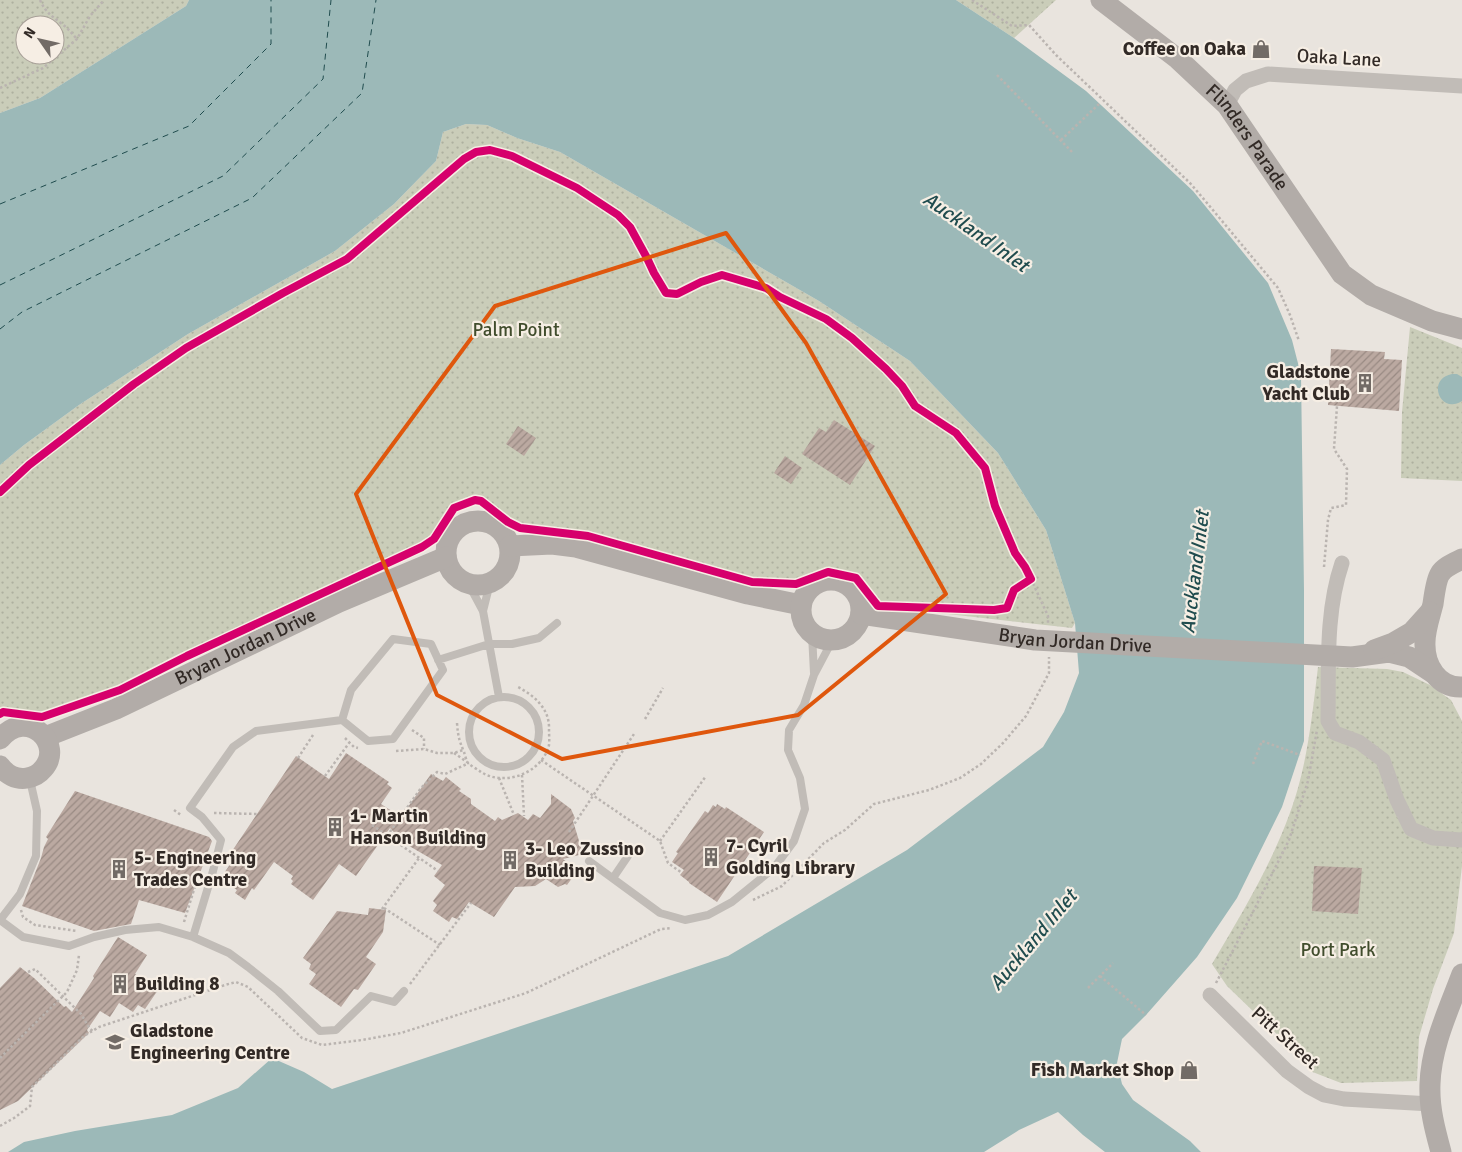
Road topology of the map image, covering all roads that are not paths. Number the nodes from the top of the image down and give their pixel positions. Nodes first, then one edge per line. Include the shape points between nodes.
1 (1101, 0) edge
2 (1462, 86) edge
3 (1227, 105) junction
4 (1462, 329) edge
5 (510, 546) junction
6 (1462, 548) edge
7 (446, 557) junction
8 (1342, 563) dead end
9 (1455, 563) edge
10 (468, 583) junction
11 (490, 583) junction
12 (801, 605) junction
13 (1431, 610) junction
14 (483, 611) junction
15 (861, 614) junction
16 (557, 623) dead end
17 (812, 634) junction
18 (832, 641) junction
19 (489, 644) junction
20 (1352, 658) junction
21 (438, 660) junction
22 (814, 675) junction
23 (1446, 681) edge
24 (499, 697) junction
25 (1462, 699) edge
26 (342, 720) junction
27 (45, 737) junction
28 (0, 739) edge
29 (0, 766) edge
30 (30, 778) junction
31 (1462, 840) edge
32 (630, 853) dead end
33 (589, 861) dead end
34 (613, 878) junction
35 (0, 920) edge
36 (193, 937) junction
37 (1462, 974) edge
38 (404, 991) road end
39 (1210, 995) road end
40 (1431, 1104) junction
41 (1441, 1152) edge

1 - 3 main road, Flinders Parade via 1178,58
2 - 3 street, Oaka Lane via 1268,74 1246,81 1235,90
3 - 4 main road, Flinders Parade via 1342,274 1371,295
5 - 7 main road via 499,528 490,523 470,522 455,531
5 - 11 main road via 507,568
5 - 12 main road via 552,544 576,547 748,594
6 - 9 main road
7 - 10 main road via 457,577
7 - 27 main road, Bryan Jordan Drive via 340,602 116,709
8 - 31 street via 1330,618 1328,721 1335,733 1359,742 1383,760 1411,830 1433,838
9 - 13 main road via 1439,574
10 - 11 main road
10 - 14 lane
11 - 14 lane
12 - 15 main road via 804,595 820,581 841,581 857,594
12 - 17 main road via 801,616
13 - 20 main road, Bryan Jordan Drive via 1412,632 1393,643
13 - 23 main road via 1425,641 1426,655
14 - 19 lane
15 - 18 main road via 852,632
15 - 20 main road, Bryan Jordan Drive via 1044,640
16 - 19 lane via 539,638 512,644
17 - 18 main road
17 - 22 lane
18 - 22 lane
19 - 21 lane
19 - 24 lane
20 - 23 main road, Bryan Jordan Drive via 1389,652 1408,657
21 - 26 lane via 431,644 393,639 351,690
21 - 26 lane via 443,670 393,739 368,741
22 - 34 lane via 804,705 790,730 788,750 800,778 805,809 794,841 774,868 732,902 708,915 685,920 660,913
23 - 25 main road, Bryan Jordan Drive
24 - 24 lane via 478,708 468,730 470,742 484,761 506,767 527,758 538,739 538,728 529,708 510,697
26 - 36 lane via 256,732 234,747 190,808 221,840
27 - 28 main road via 31,727 22,726 6,732
27 - 30 main road via 49,746 48,761 39,773
29 - 30 main road via 13,777
30 - 35 lane via 37,811 36,856 20,894
32 - 34 lane
33 - 34 lane
35 - 36 lane via 23,937 69,946 125,930 160,927
36 - 38 lane via 229,953 248,967 320,1031 336,1030 371,996 394,1002
37 - 40 main road via 1436,1042 1430,1084
39 - 40 street, Pitt Street via 1287,1071 1324,1095
40 - 41 main road

